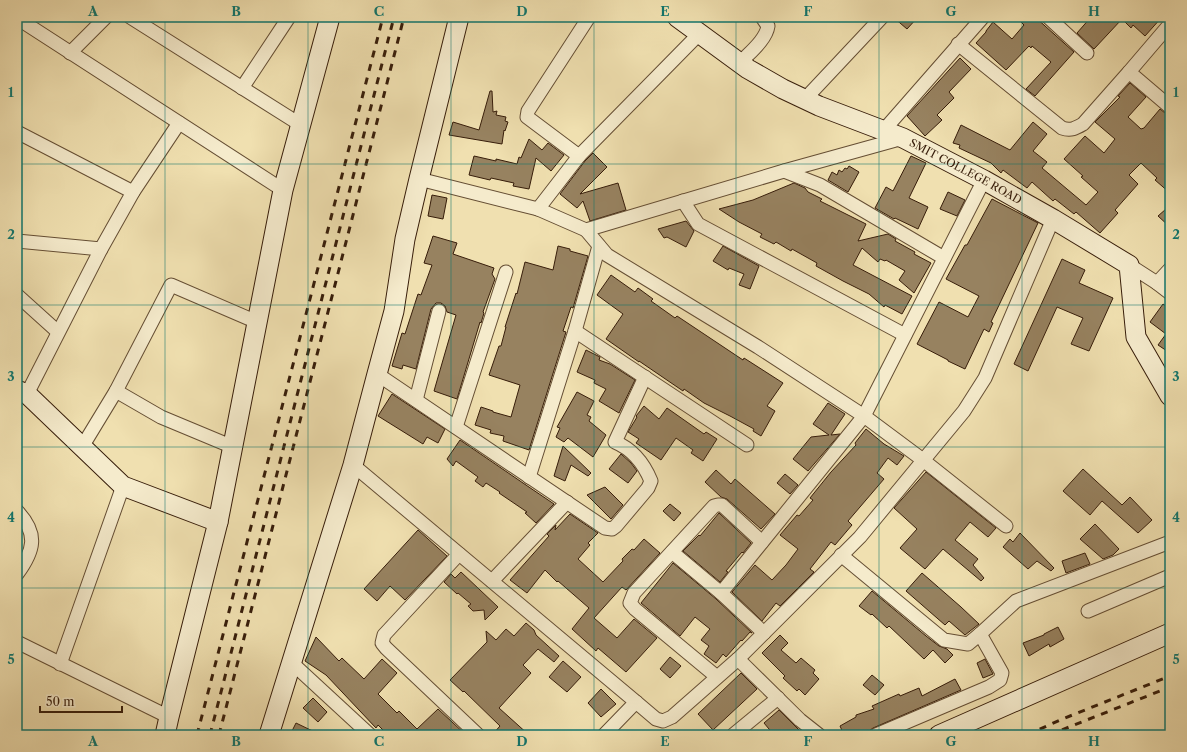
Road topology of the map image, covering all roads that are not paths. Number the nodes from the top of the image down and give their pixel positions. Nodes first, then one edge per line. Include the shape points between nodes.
1 (106, 17) edge
2 (130, 17) edge
3 (289, 17) edge
4 (330, 17) edge
5 (459, 17) edge
6 (589, 17) edge
7 (677, 17) edge
8 (762, 17) edge
9 (882, 17) edge
10 (983, 17) edge
11 (1048, 17) edge
12 (17, 18) edge
13 (1170, 24) edge
14 (700, 33) junction
15 (958, 44) junction
16 (70, 53) junction
17 (1087, 53) dead end
18 (740, 63) junction
19 (1129, 72) junction
20 (242, 88) junction
21 (805, 99) junction
22 (1170, 107) edge
23 (179, 123) junction
24 (301, 124) junction
25 (884, 130) junction
26 (17, 132) edge
27 (903, 138) junction
28 (579, 156) junction
29 (784, 171) junction
30 (419, 179) junction
31 (984, 180) junction
32 (283, 190) junction
33 (133, 192) junction
34 (683, 201) junction
35 (538, 209) junction
36 (1053, 219) junction
37 (586, 230) junction
38 (17, 241) edge
39 (599, 246) junction
40 (101, 248) junction
41 (944, 258) junction
42 (1129, 266) junction
43 (1170, 269) edge
44 (506, 272) dead end
45 (1157, 283) junction
46 (1170, 292) edge
47 (17, 295) edge
48 (439, 311) dead end
49 (258, 322) junction
50 (575, 331) junction
51 (58, 332) junction
52 (905, 335) junction
53 (377, 374) junction
54 (645, 377) junction
55 (116, 391) junction
56 (22, 392) edge
57 (1170, 396) edge
58 (416, 400) junction
59 (864, 416) junction
60 (456, 427) junction
61 (747, 445) dead end
62 (82, 447) junction
63 (233, 447) junction
64 (923, 460) junction
65 (353, 465) junction
66 (529, 477) junction
67 (122, 486) junction
68 (567, 502) junction
69 (17, 511) edge
70 (218, 522) junction
71 (1006, 526) dead end
72 (762, 542) junction
73 (1170, 542) edge
74 (672, 552) junction
75 (459, 554) junction
76 (841, 555) junction
77 (17, 574) edge
78 (1170, 576) edge
79 (492, 581) junction
80 (721, 593) junction
81 (1088, 611) dead end
82 (764, 633) junction
83 (1170, 633) edge
84 (980, 634) junction
85 (17, 642) edge
86 (738, 659) junction
87 (292, 663) junction
88 (60, 664) junction
89 (717, 677) junction
90 (778, 698) junction
91 (636, 702) junction
92 (167, 726) edge
93 (268, 735) edge
94 (370, 735) edge
95 (478, 735) edge
96 (604, 735) edge
97 (733, 735) edge
98 (819, 735) edge
99 (876, 735) edge
100 (939, 735) edge

1 - 16 street
2 - 20 street
3 - 20 street
4 - 24 main road
5 - 30 main road
6 - 28 street via 528,111 527,117
7 - 14 main road, SMIT COLLEGE ROAD
8 - 18 street via 768,26 767,31
9 - 21 street
10 - 15 street
11 - 17 street
12 - 16 street
13 - 19 street
14 - 18 main road, SMIT COLLEGE ROAD
14 - 28 street
15 - 19 street via 1062,128 1068,130 1084,124
15 - 25 street
16 - 23 street
18 - 21 main road, SMIT COLLEGE ROAD
19 - 22 street
20 - 24 street
21 - 25 main road, SMIT COLLEGE ROAD
23 - 32 street
23 - 33 street
24 - 32 main road
25 - 27 main road, SMIT COLLEGE ROAD
26 - 33 street
27 - 29 street
27 - 31 main road, SMIT COLLEGE ROAD
28 - 35 street
29 - 34 street
29 - 41 street via 820,185
30 - 35 street
30 - 53 main road via 405,239 394,311
31 - 36 main road, SMIT COLLEGE ROAD
31 - 41 street
32 - 49 main road
33 - 40 street
34 - 37 street
34 - 52 street via 698,224
35 - 37 street
36 - 42 main road, SMIT COLLEGE ROAD
36 - 64 street via 985,378 964,411
37 - 39 street
38 - 40 street
39 - 50 street
39 - 59 street via 607,255
40 - 51 street
41 - 52 street
42 - 45 street
42 - 57 main road via 1136,337
43 - 45 street
44 - 60 street
45 - 46 street
47 - 51 street
48 - 58 street
49 - 55 street via 171,286
49 - 63 main road
50 - 54 street
50 - 66 street
51 - 56 street
52 - 59 street
53 - 58 street
53 - 65 main road
54 - 61 street
54 - 68 street via 615,442 633,452 651,481 648,488 612,529 605,528
55 - 62 street
55 - 63 street via 161,416
56 - 62 main road
58 - 60 street
59 - 64 street
59 - 72 street
60 - 66 street
62 - 67 main road
63 - 70 main road
64 - 71 street
64 - 76 street via 860,537
65 - 75 street
65 - 87 main road
66 - 68 street
67 - 70 main road
67 - 88 street
68 - 79 street
69 - 77 street via 32,534 32,546
70 - 92 main road
72 - 74 street via 722,505 718,505 714,506
72 - 80 street
73 - 84 street via 1016,601
74 - 80 street
74 - 89 street via 634,593 630,603
75 - 79 street
75 - 95 street via 384,635 382,643
76 - 82 street
76 - 84 street via 944,640 968,644
78 - 81 street
79 - 91 street
80 - 82 street
82 - 86 street
83 - 100 main road
84 - 99 street via 1002,673 1000,680
85 - 88 street
86 - 89 street
86 - 90 street
87 - 93 main road
87 - 94 street
88 - 92 street
89 - 91 street via 664,722 656,719
90 - 97 street
90 - 98 street
91 - 96 street

